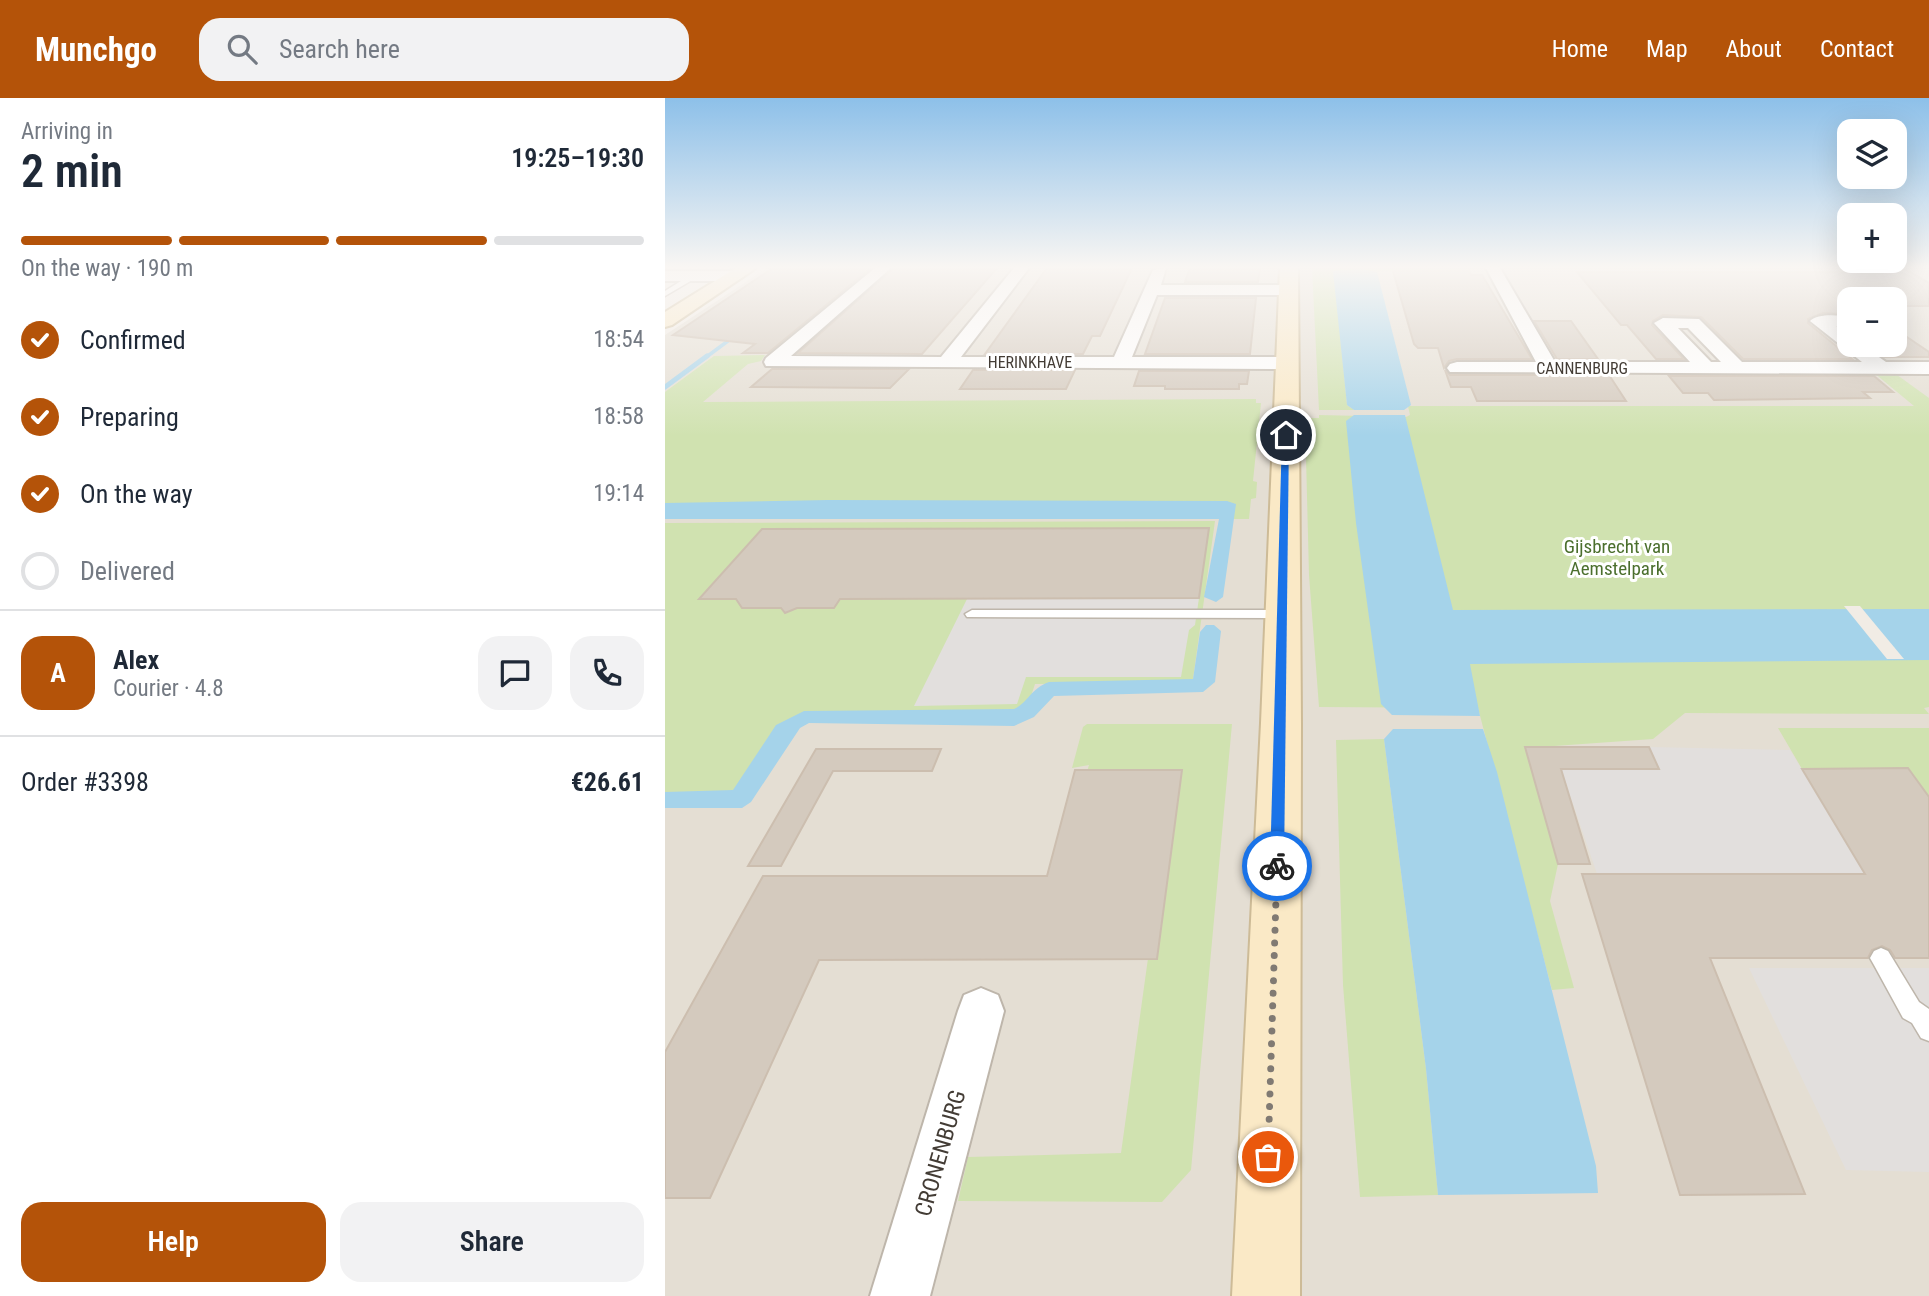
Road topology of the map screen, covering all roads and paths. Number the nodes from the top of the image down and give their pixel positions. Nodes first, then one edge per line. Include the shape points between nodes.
1 (818, 324) edge
2 (977, 324) edge
3 (1137, 324) edge
4 (1288, 324) edge
5 (1524, 324) edge
6 (1664, 324) edge
7 (1694, 324) edge
8 (1822, 324) edge
9 (1837, 335) edge
10 (1867, 357) edge
11 (1899, 357) edge
12 (947, 362) junction
13 (1121, 362) junction
14 (1287, 363) junction
15 (1880, 367) junction
16 (1457, 368) dead end
17 (1549, 368) junction
18 (1706, 368) junction
19 (1737, 368) junction
20 (1919, 368) edge
21 (972, 614) dead end
22 (1283, 614) junction
23 (1881, 958) dead end
24 (981, 1012) dead end
25 (1929, 1030) edge
26 (900, 1296) edge
27 (1266, 1296) edge

1 - 12 street, HERINKHAVE via 773,362
2 - 12 street
3 - 13 street
4 - 14 street
5 - 17 street
6 - 18 street
7 - 19 street
8 - 9 street
10 - 15 street
11 - 20 street, CANNENBURG
12 - 13 street, HERINKHAVE
13 - 14 street, HERINKHAVE
14 - 22 street
15 - 19 street, CANNENBURG
15 - 20 street, CANNENBURG
16 - 17 street, CANNENBURG
17 - 18 street, CANNENBURG
18 - 19 street, CANNENBURG
21 - 22 lane
22 - 27 street
23 - 25 lane via 1911,1010
24 - 26 street, CRONENBURG

